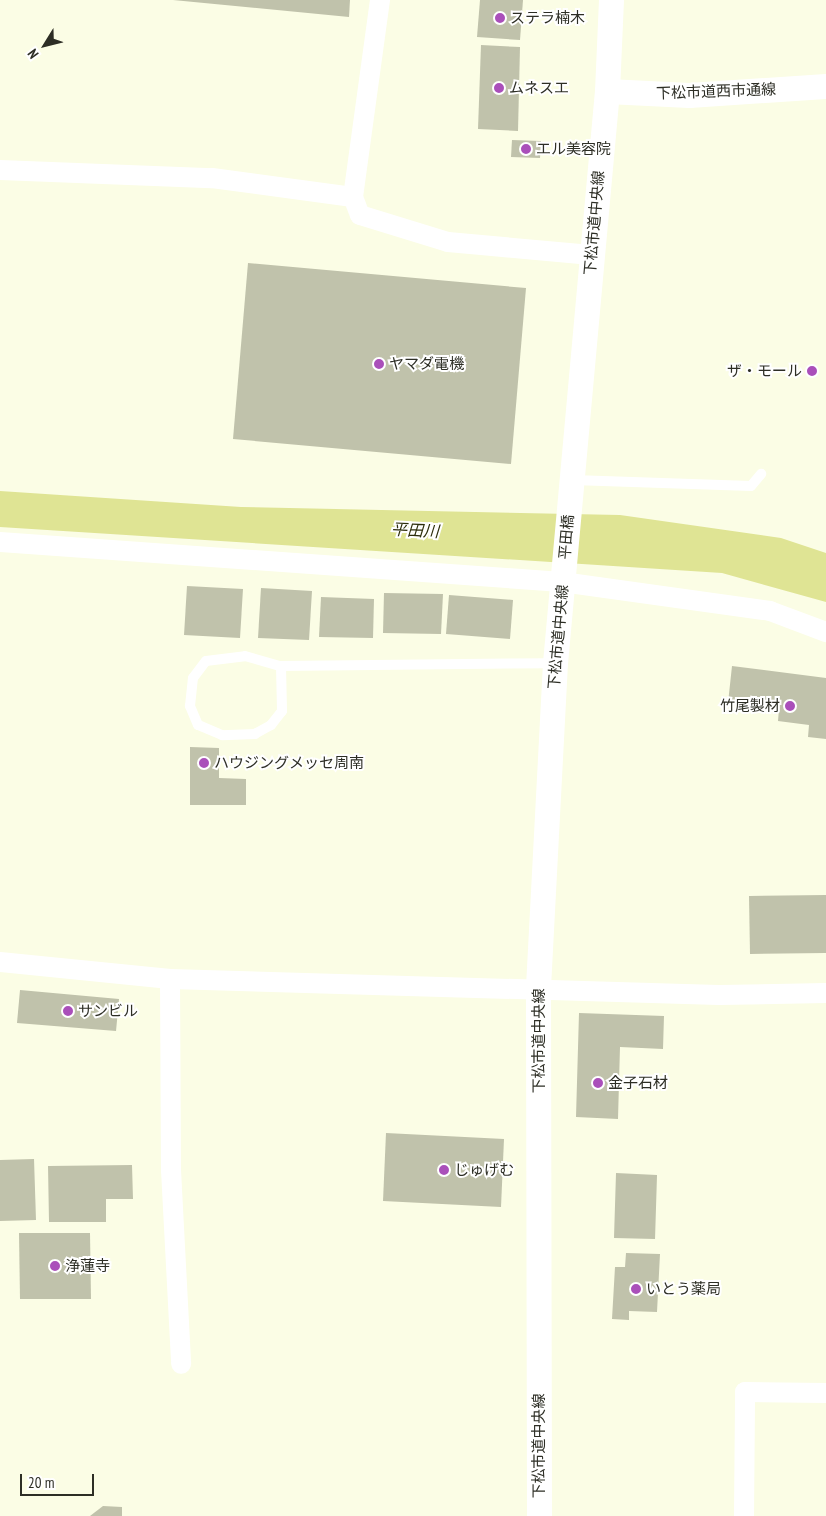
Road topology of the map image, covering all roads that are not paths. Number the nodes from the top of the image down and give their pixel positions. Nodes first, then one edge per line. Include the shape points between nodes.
1 (380, 0) edge
2 (611, 0) edge
3 (826, 86) edge
4 (607, 91) junction
5 (0, 170) edge
6 (353, 197) junction
7 (591, 255) junction
8 (761, 474) dead end
9 (571, 480) junction
10 (569, 506) joint
11 (0, 542) edge
12 (563, 574) junction
13 (826, 632) edge
14 (554, 663) junction
15 (281, 666) junction
16 (0, 962) edge
17 (170, 979) junction
18 (538, 987) junction
19 (826, 993) edge
20 (181, 1364) dead end
21 (826, 1393) edge
22 (539, 1516) edge
23 (744, 1516) edge

1 - 6 street
2 - 4 street, 下松市道中央線
3 - 4 street, 下松市道西市通線 via 689,95
4 - 7 street, 下松市道中央線
5 - 6 street via 212,178
6 - 7 street via 360,215 448,242
7 - 9 street, 下松市道中央線
8 - 9 lane via 751,486
9 - 10 street, 下松市道中央線
10 - 12 street, 平田橋
11 - 12 street
12 - 13 street via 770,611
12 - 14 street, 下松市道中央線
14 - 15 lane
14 - 18 street, 下松市道中央線
15 - 15 lane via 282,711 271,725 255,734 222,735 198,725 190,706 193,678 206,661 245,656
16 - 17 street
17 - 18 street
17 - 20 street via 171,1170
18 - 19 street via 719,995
18 - 22 street, 下松市道中央線
21 - 23 street via 745,1392

